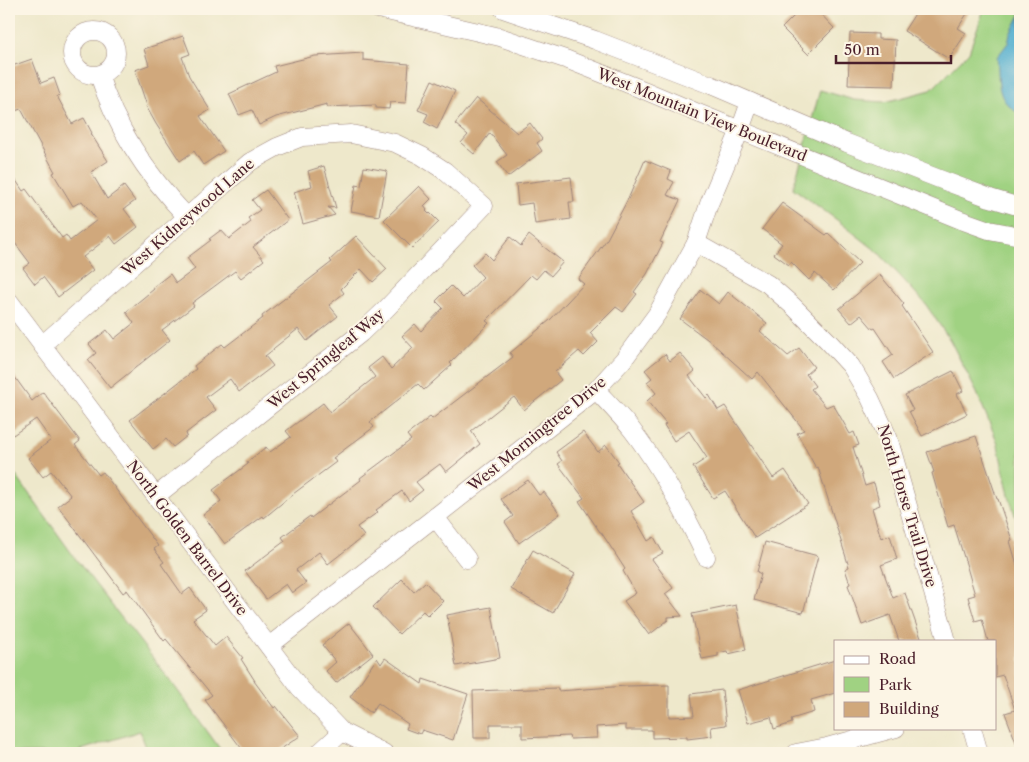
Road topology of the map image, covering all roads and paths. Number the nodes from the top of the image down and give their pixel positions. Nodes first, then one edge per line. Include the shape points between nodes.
1 (378, 9) edge
2 (502, 9) edge
3 (99, 75) dead end
4 (750, 102) junction
5 (740, 130) junction
6 (484, 206) joint
7 (1020, 206) edge
8 (186, 217) junction
9 (1020, 236) edge
10 (696, 243) junction
11 (9, 301) edge
12 (42, 345) junction
13 (596, 390) junction
14 (156, 496) junction
15 (435, 517) junction
16 (706, 557) dead end
17 (467, 559) dead end
18 (947, 640) edge
19 (269, 646) junction
20 (888, 730) edge
21 (973, 730) edge
22 (342, 732) junction
23 (319, 753) edge
24 (384, 753) edge
25 (796, 753) edge
26 (979, 753) edge

1 - 5 street, West Mountain View Boulevard via 500,37 568,60
2 - 4 street, West Mountain View Boulevard via 595,40
3 - 8 street via 125,134 157,183
4 - 5 street, West Morningtree Drive
4 - 7 street, West Mountain View Boulevard via 950,183
5 - 9 street, West Mountain View Boulevard via 961,220
5 - 10 street, West Morningtree Drive
6 - 8 street, West Kidneywood Lane via 445,171 422,156 395,143 351,134 302,137 277,147 250,162
6 - 14 street, West Springleaf Way via 361,333
8 - 12 street, West Kidneywood Lane
10 - 13 street, West Morningtree Drive via 658,314
10 - 18 street, North Horse Trail Drive via 768,284 850,366 870,398 888,437
11 - 12 street, North Golden Barrel Drive
12 - 14 street, North Golden Barrel Drive
13 - 15 street, West Morningtree Drive
13 - 16 street via 631,430 664,477
14 - 19 street, North Golden Barrel Drive
15 - 17 street
15 - 19 street, West Morningtree Drive
19 - 22 street, North Golden Barrel Drive via 300,688
20 - 25 street
21 - 26 street
22 - 23 street
22 - 24 street, North Golden Barrel Drive

